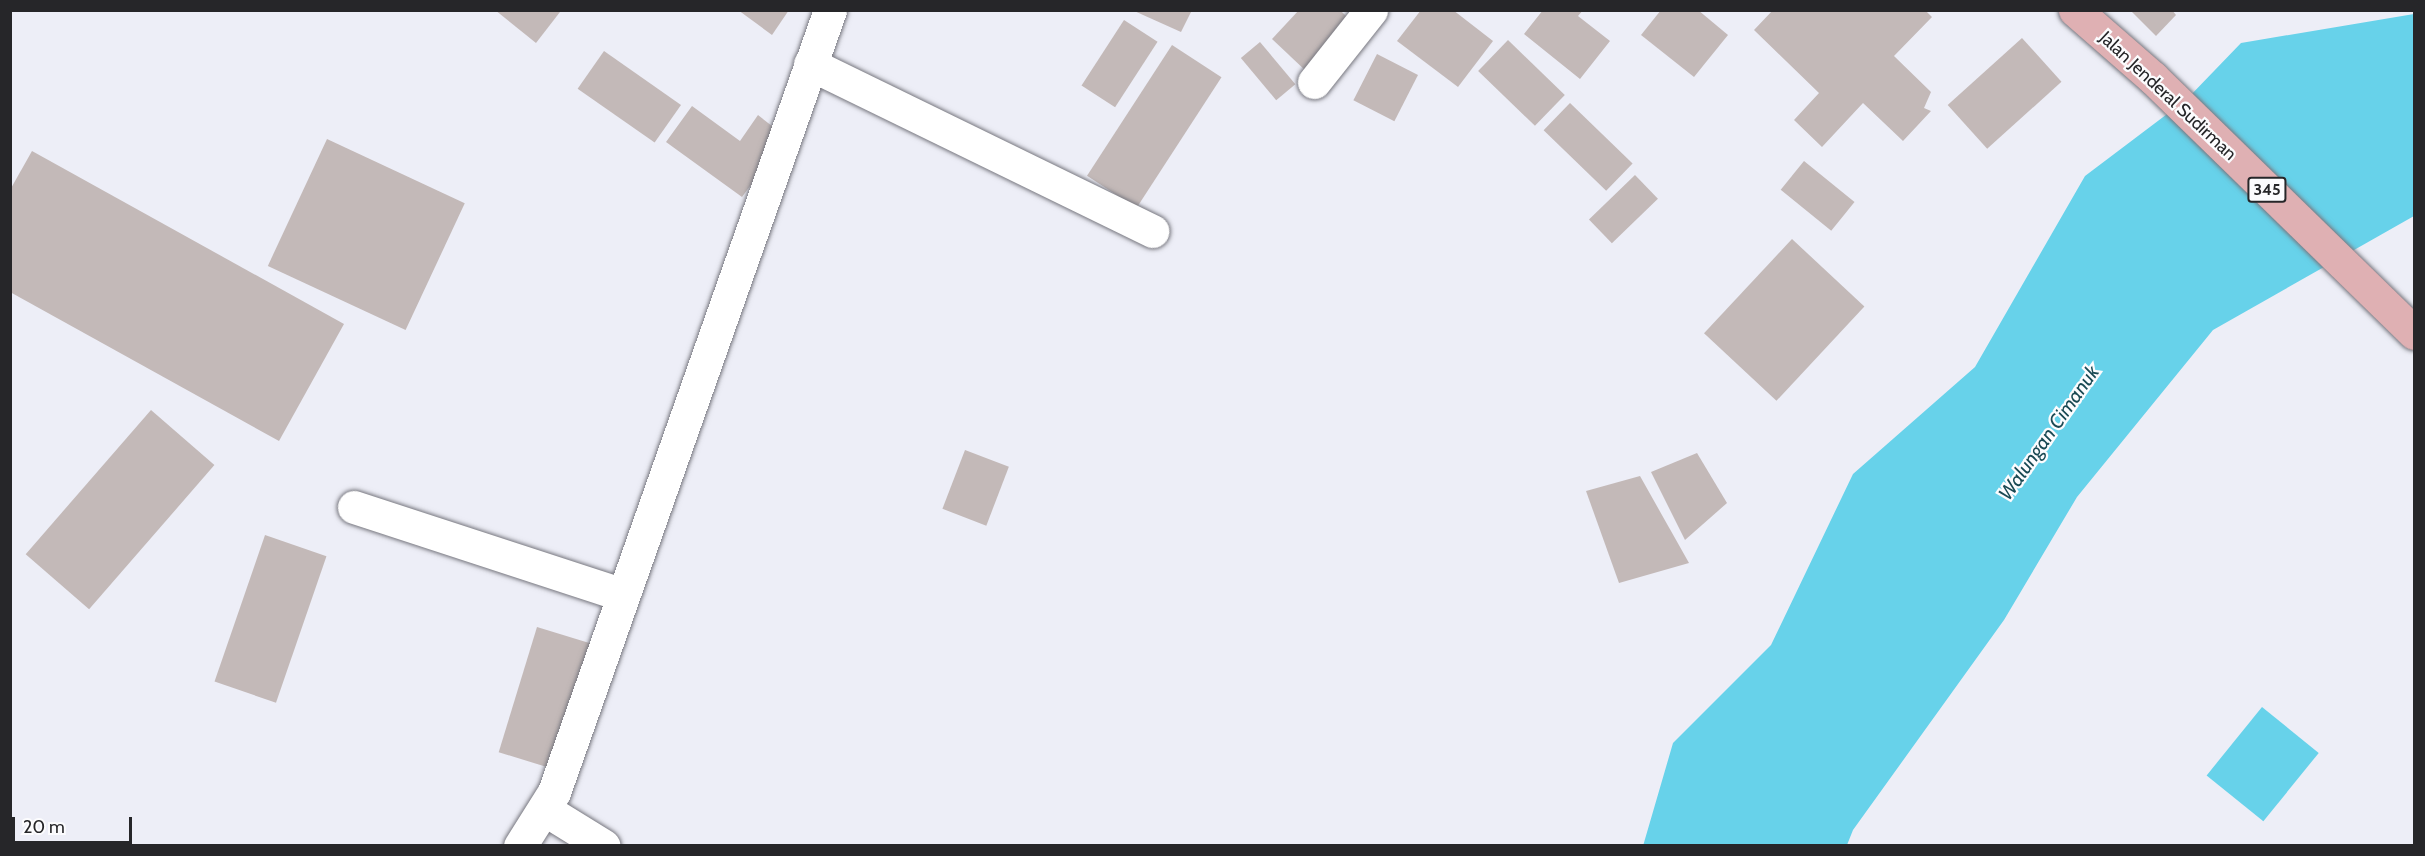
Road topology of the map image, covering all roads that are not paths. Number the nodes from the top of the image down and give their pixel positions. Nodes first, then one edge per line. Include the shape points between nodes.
1 (830, 10) edge
2 (1371, 10) edge
3 (2074, 10) edge
4 (810, 64) junction
5 (1314, 82) dead end
6 (1152, 231) dead end
7 (2415, 333) edge
8 (354, 507) dead end
9 (623, 595) junction
10 (544, 809) junction
11 (520, 846) edge
12 (604, 846) edge

1 - 4 street
2 - 5 street
3 - 7 main road, Jalan Jenderal Sudirman / 345 via 2153,78
4 - 6 street
4 - 9 street
8 - 9 street
9 - 10 street via 554,792
10 - 11 street
10 - 12 street

